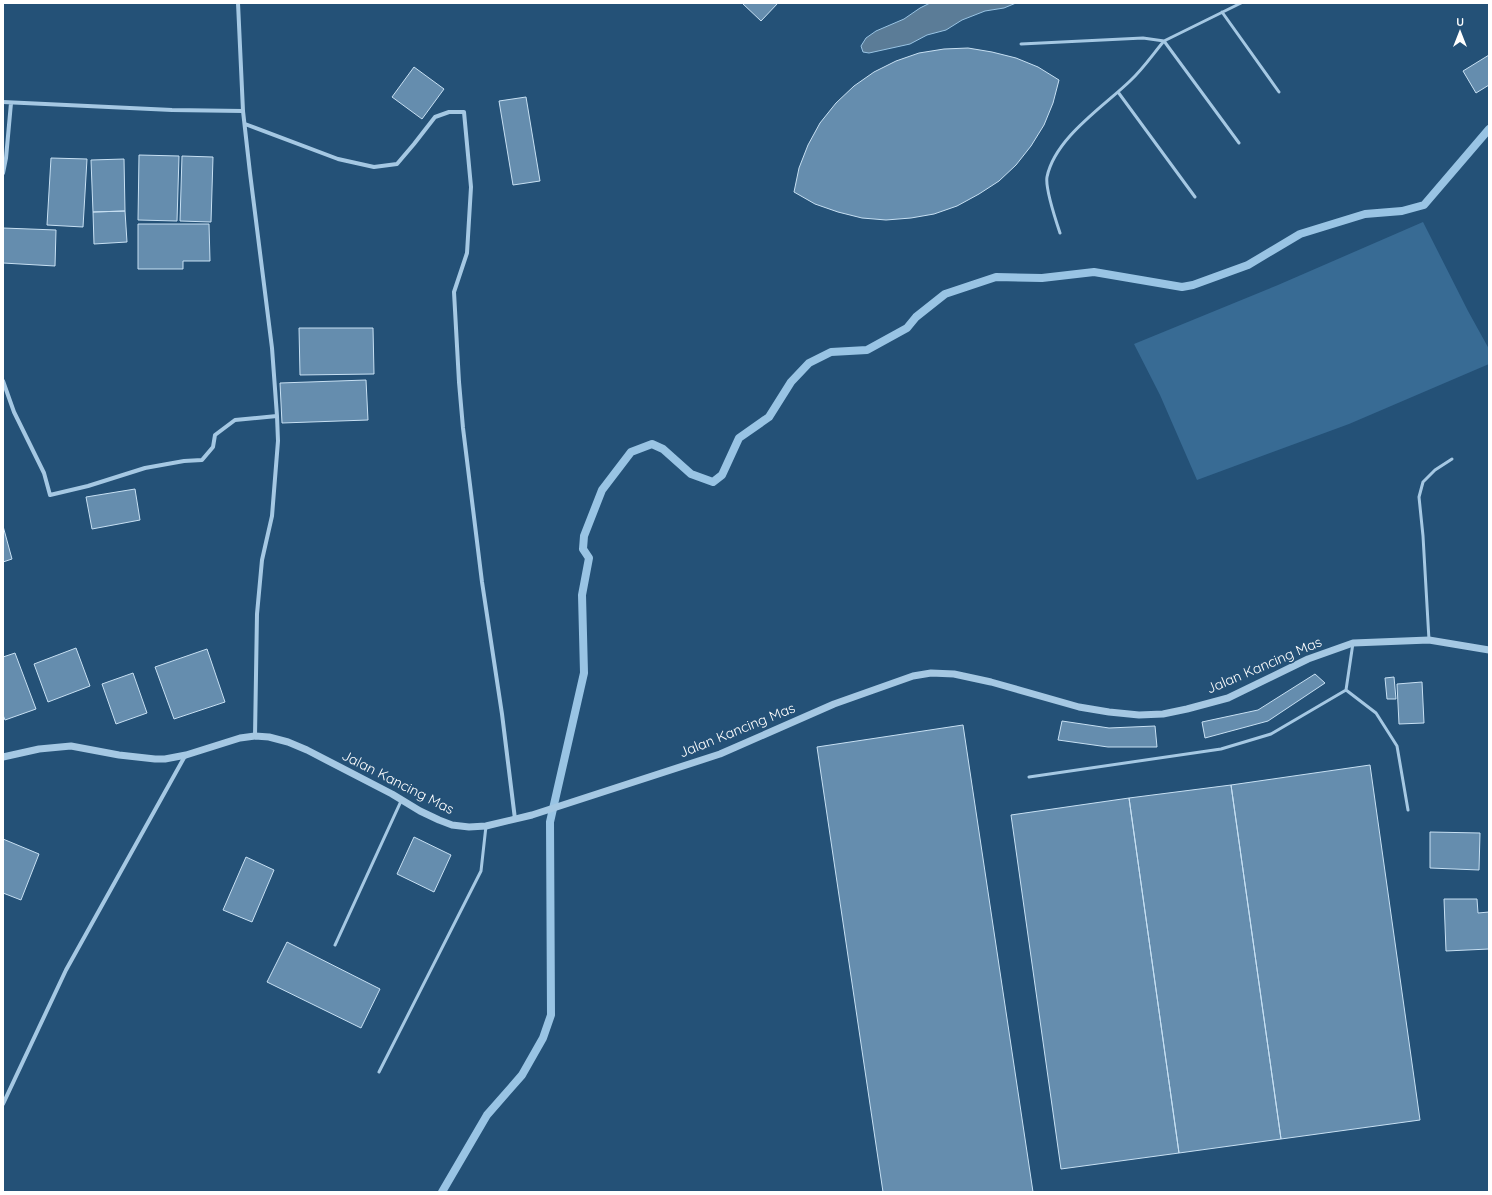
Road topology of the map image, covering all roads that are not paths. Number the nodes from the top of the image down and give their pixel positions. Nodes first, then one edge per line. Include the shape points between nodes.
1 (238, 3) edge
2 (1241, 3) edge
3 (1222, 12) junction
4 (1164, 41) junction
5 (1021, 44) dead end
6 (1118, 92) junction
7 (1279, 92) dead end
8 (3, 102) edge
9 (11, 103) junction
10 (243, 112) junction
11 (245, 124) junction
12 (1239, 142) dead end
13 (3, 173) edge
14 (1195, 197) dead end
15 (1060, 233) dead end
16 (3, 381) edge
17 (277, 416) junction
18 (1452, 459) dead end
19 (1429, 640) junction
20 (1353, 643) junction
21 (1489, 650) edge
22 (1346, 690) junction
23 (255, 736) junction
24 (186, 755) junction
25 (3, 757) edge
26 (1029, 777) dead end
27 (402, 800) junction
28 (1408, 810) dead end
29 (515, 819) junction
30 (486, 826) junction
31 (335, 945) dead end
32 (379, 1072) dead end
33 (3, 1104) edge

1 - 10 street
2 - 3 lane
3 - 4 lane
3 - 7 lane
4 - 5 lane via 1143,38
4 - 6 lane
4 - 12 lane
6 - 14 lane
6 - 15 lane via 1097,108 1058,150 1047,178 1050,201
8 - 9 street
9 - 10 street
9 - 13 street
10 - 11 street
11 - 17 street via 272,348
11 - 29 street via 338,158 374,167 397,164 435,117 449,112 464,112 471,187 467,253 454,292 459,382 479,560
16 - 17 street via 14,412 44,474 50,496 145,468 202,460 213,447 215,435 235,420
17 - 23 street via 278,441 272,516 262,560 257,614
18 - 19 lane via 1423,482 1419,497
19 - 20 street, Jalan Kancing Mas
19 - 21 street, Jalan Kancing Mas
20 - 22 lane
20 - 29 street, Jalan Kancing Mas via 1308,659 1228,698 1163,714 1139,715 1079,707 954,674 931,673 913,676 834,704 720,754
22 - 26 lane via 1271,734 1222,749
22 - 28 lane via 1376,713 1397,746
23 - 24 street, Jalan Kancing Mas via 240,738
23 - 27 street, Jalan Kancing Mas via 288,742 307,750
24 - 25 street, Jalan Kancing Mas via 155,760 70,746 39,749
24 - 33 street via 66,970
27 - 30 street, Jalan Kancing Mas via 452,825
27 - 31 lane
29 - 30 street, Jalan Kancing Mas
30 - 32 lane via 481,871

